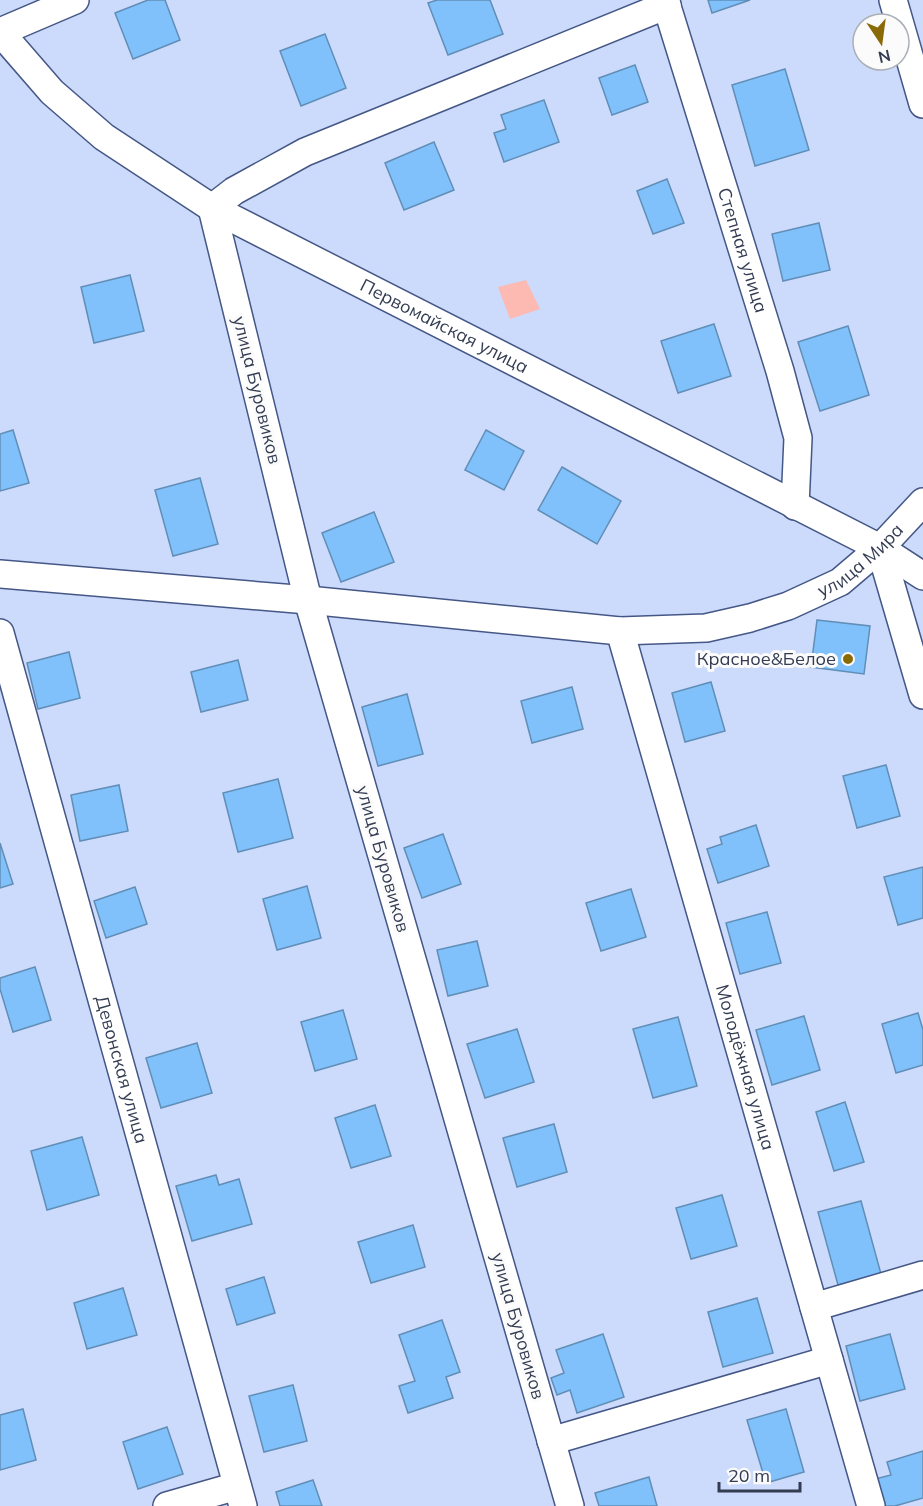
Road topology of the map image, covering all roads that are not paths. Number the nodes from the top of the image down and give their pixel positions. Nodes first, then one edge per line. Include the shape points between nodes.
1 (75, 0) edge
2 (893, 0) edge
3 (666, 3) edge
4 (0, 32) edge
5 (923, 104) edge
6 (212, 208) junction
7 (923, 502) edge
8 (795, 506) junction
9 (880, 548) junction
10 (0, 574) edge
11 (923, 576) edge
12 (308, 600) junction
13 (620, 631) junction
14 (0, 633) edge
15 (923, 695) edge
16 (923, 1275) edge
17 (814, 1307) junction
18 (829, 1360) junction
19 (551, 1441) junction
20 (240, 1496) edge
21 (167, 1506) edge
22 (570, 1506) edge
23 (871, 1506) edge

1 - 4 street
2 - 5 street
3 - 6 street via 305,152 234,191
3 - 8 street, Степная улица via 798,438
4 - 6 street, Первомайская улица via 52,92 104,137
6 - 8 street, Первомайская улица
6 - 12 street, улица Буровиков
7 - 9 street, улица Мира
8 - 9 street, Первомайская улица
9 - 11 street, Первомайская улица
9 - 13 street, улица Мира via 840,582 788,606 706,628
9 - 15 street
10 - 12 street, улица Мира
12 - 13 street, улица Мира
12 - 19 street, улица Буровиков
13 - 17 street, Молодёжная улица
14 - 20 street, Девонская улица
16 - 17 street
17 - 18 street, Молодёжная улица
18 - 19 street
18 - 23 street, Молодёжная улица
19 - 22 street, улица Буровиков
20 - 21 street

